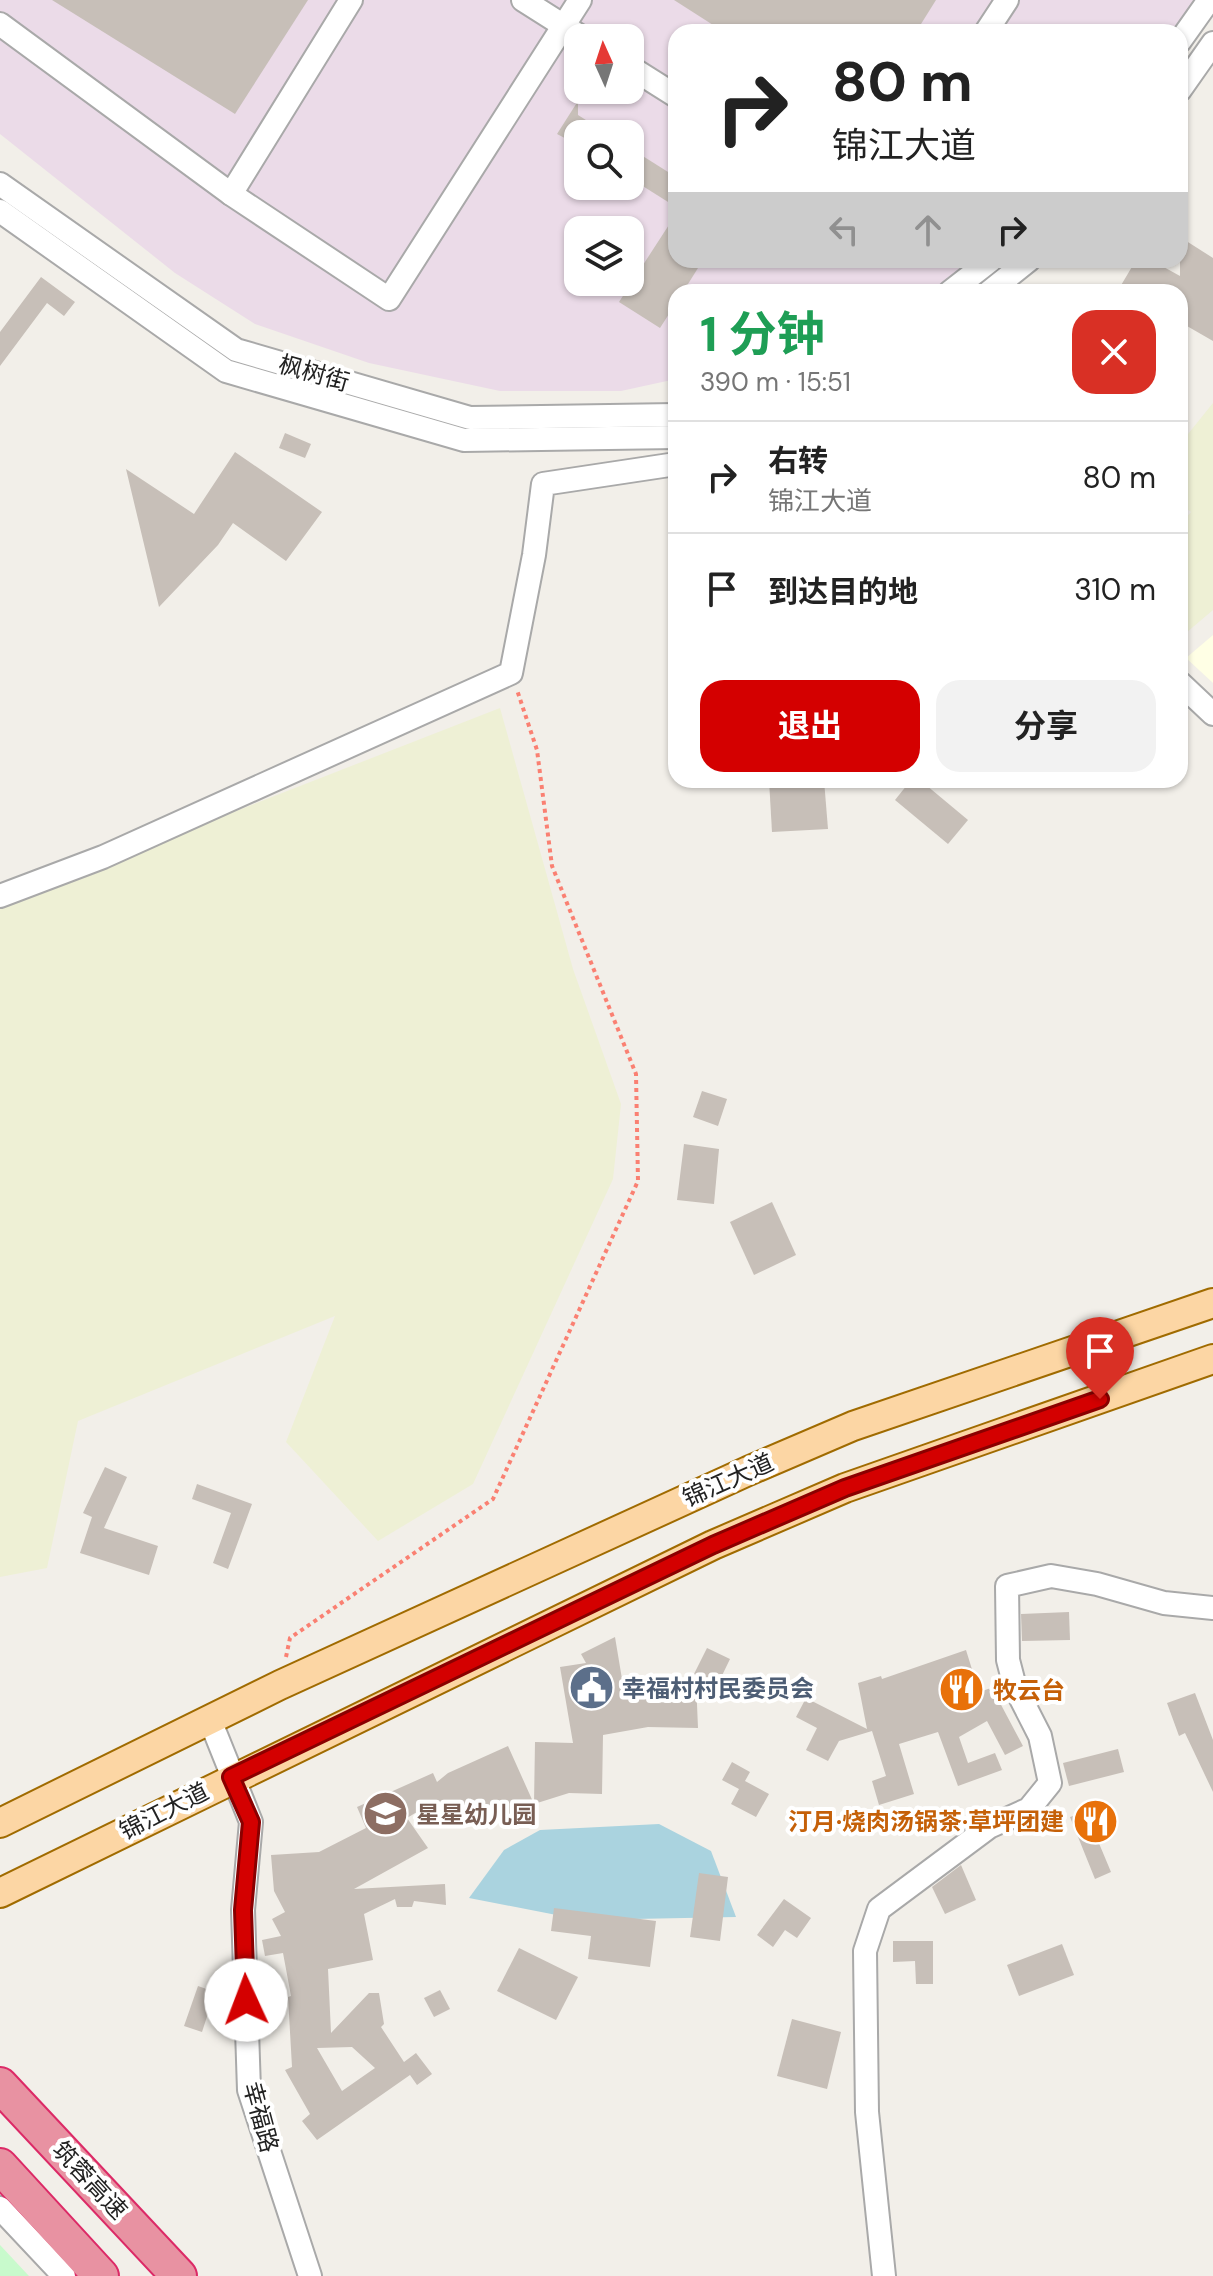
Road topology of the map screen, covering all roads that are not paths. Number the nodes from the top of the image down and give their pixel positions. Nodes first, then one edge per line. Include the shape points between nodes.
1 (351, 0) edge
2 (523, 0) edge
3 (580, 0) edge
4 (1007, 0) edge
5 (1209, 0) edge
6 (0, 24) edge
7 (576, 24) edge
8 (993, 24) edge
9 (564, 26) edge
10 (1188, 30) edge
11 (1213, 43) edge
12 (564, 46) edge
13 (644, 76) edge
14 (1188, 79) edge
15 (668, 91) edge
16 (0, 184) edge
17 (231, 194) junction
18 (0, 211) edge
19 (981, 268) edge
20 (1019, 268) edge
21 (960, 284) edge
22 (999, 284) edge
23 (668, 415) edge
24 (668, 437) edge
25 (668, 465) edge
26 (1188, 691) edge
27 (1213, 714) edge
28 (0, 896) edge
29 (1213, 1303) edge
30 (1213, 1359) edge
31 (1213, 1608) edge
32 (210, 1720) junction
33 (231, 1777) junction
34 (0, 1823) edge
35 (0, 1893) edge
36 (0, 2085) edge
37 (0, 2166) edge
38 (0, 2208) edge
39 (64, 2276) edge
40 (101, 2276) edge
41 (179, 2276) edge
42 (310, 2276) edge
43 (884, 2276) edge

1 - 17 street
2 - 9 street
3 - 7 street
4 - 8 street
5 - 10 street
6 - 17 street
11 - 14 street
12 - 17 street via 389,299
13 - 15 street
16 - 23 street, 枫树街 via 236,350 470,418
18 - 24 street, 枫树街 via 226,371 464,440
19 - 21 street
20 - 22 street
25 - 28 street via 543,484 511,673 103,857
26 - 27 street
29 - 32 main road, 锦江大道 via 853,1426
30 - 33 main road, 锦江大道 via 845,1488 713,1545
31 - 43 street via 1164,1603 1051,1576 1007,1586 1008,1660 1015,1687 1040,1736 1050,1783 1029,1809 976,1835 879,1909 865,1951 867,2112
32 - 33 street, 幸福路
32 - 34 main road, 锦江大道
33 - 35 main road, 锦江大道
33 - 42 street, 幸福路 via 251,1822 243,1910 249,2090
36 - 41 highway, 筑蓉高速
37 - 40 highway
38 - 39 street

